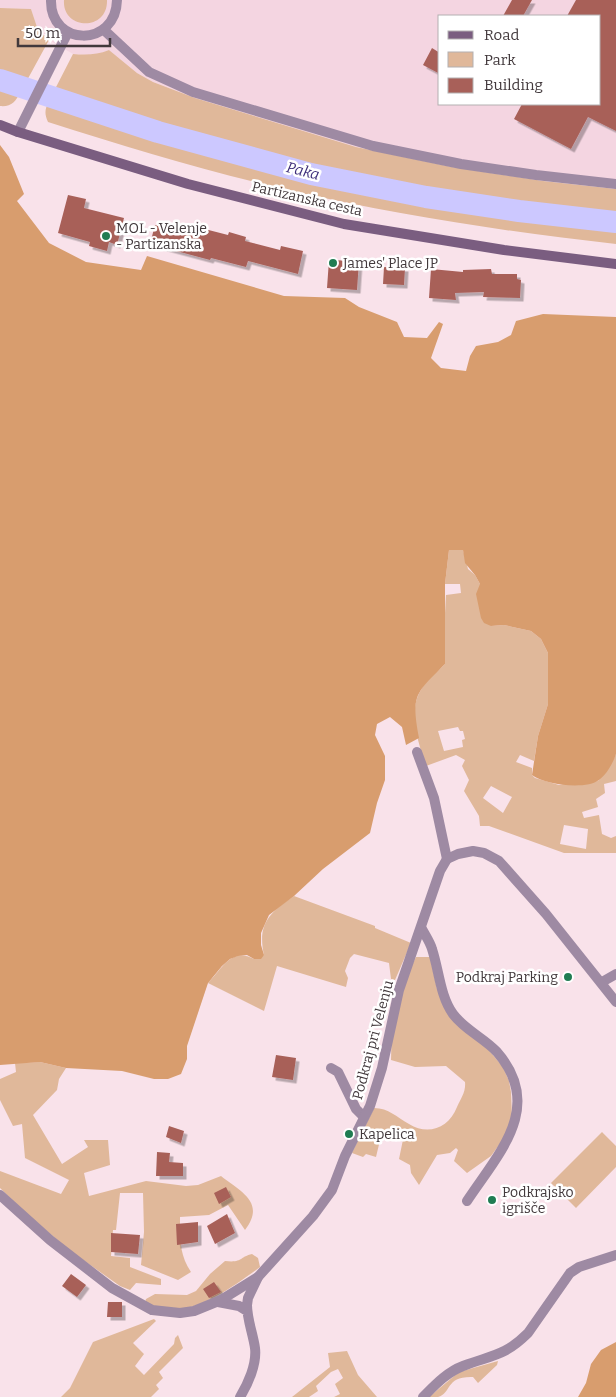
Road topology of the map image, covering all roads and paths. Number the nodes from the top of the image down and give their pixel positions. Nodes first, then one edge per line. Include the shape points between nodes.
1 (51, 0) edge
2 (118, 0) edge
3 (104, 30) junction
4 (68, 32) junction
5 (0, 125) edge
6 (18, 132) junction
7 (616, 184) edge
8 (616, 264) edge
9 (417, 752) dead end
10 (447, 859) junction
11 (422, 928) junction
12 (616, 974) edge
13 (602, 982) junction
14 (616, 1002) edge
15 (331, 1068) dead end
16 (364, 1118) junction
17 (0, 1195) edge
18 (467, 1201) dead end
19 (616, 1254) edge
20 (258, 1277) junction
21 (218, 1302) junction
22 (247, 1311) junction
23 (240, 1397) edge
24 (423, 1397) edge

1 - 4 street via 57,23
2 - 3 street via 115,16
3 - 4 street via 86,36
3 - 7 street via 148,72 193,92 373,146 536,176
4 - 6 street
5 - 6 main road, Partizanska cesta
6 - 8 main road, Partizanska cesta via 188,184 344,224
9 - 10 street via 434,798
10 - 11 street, Podkraj pri Velenju
10 - 13 street via 473,852 484,853 499,861
11 - 16 street, Podkraj pri Velenju via 399,990 382,1068
11 - 18 street via 432,946 443,994 453,1013 504,1060 517,1088 514,1126
12 - 13 street
13 - 14 street
15 - 16 street via 338,1072 356,1110
16 - 20 street, Podkraj pri Velenju via 332,1190
17 - 21 street, Podkraj pri Velenju via 50,1240 112,1288 143,1306 160,1312 180,1312 194,1311
19 - 24 street via 570,1273 520,1342 494,1357 448,1373
20 - 21 street, Podkraj pri Velenju
20 - 22 street, Podkraj pri Velenju via 248,1298
21 - 22 street
22 - 23 street, Podkraj pri Velenju via 255,1358

